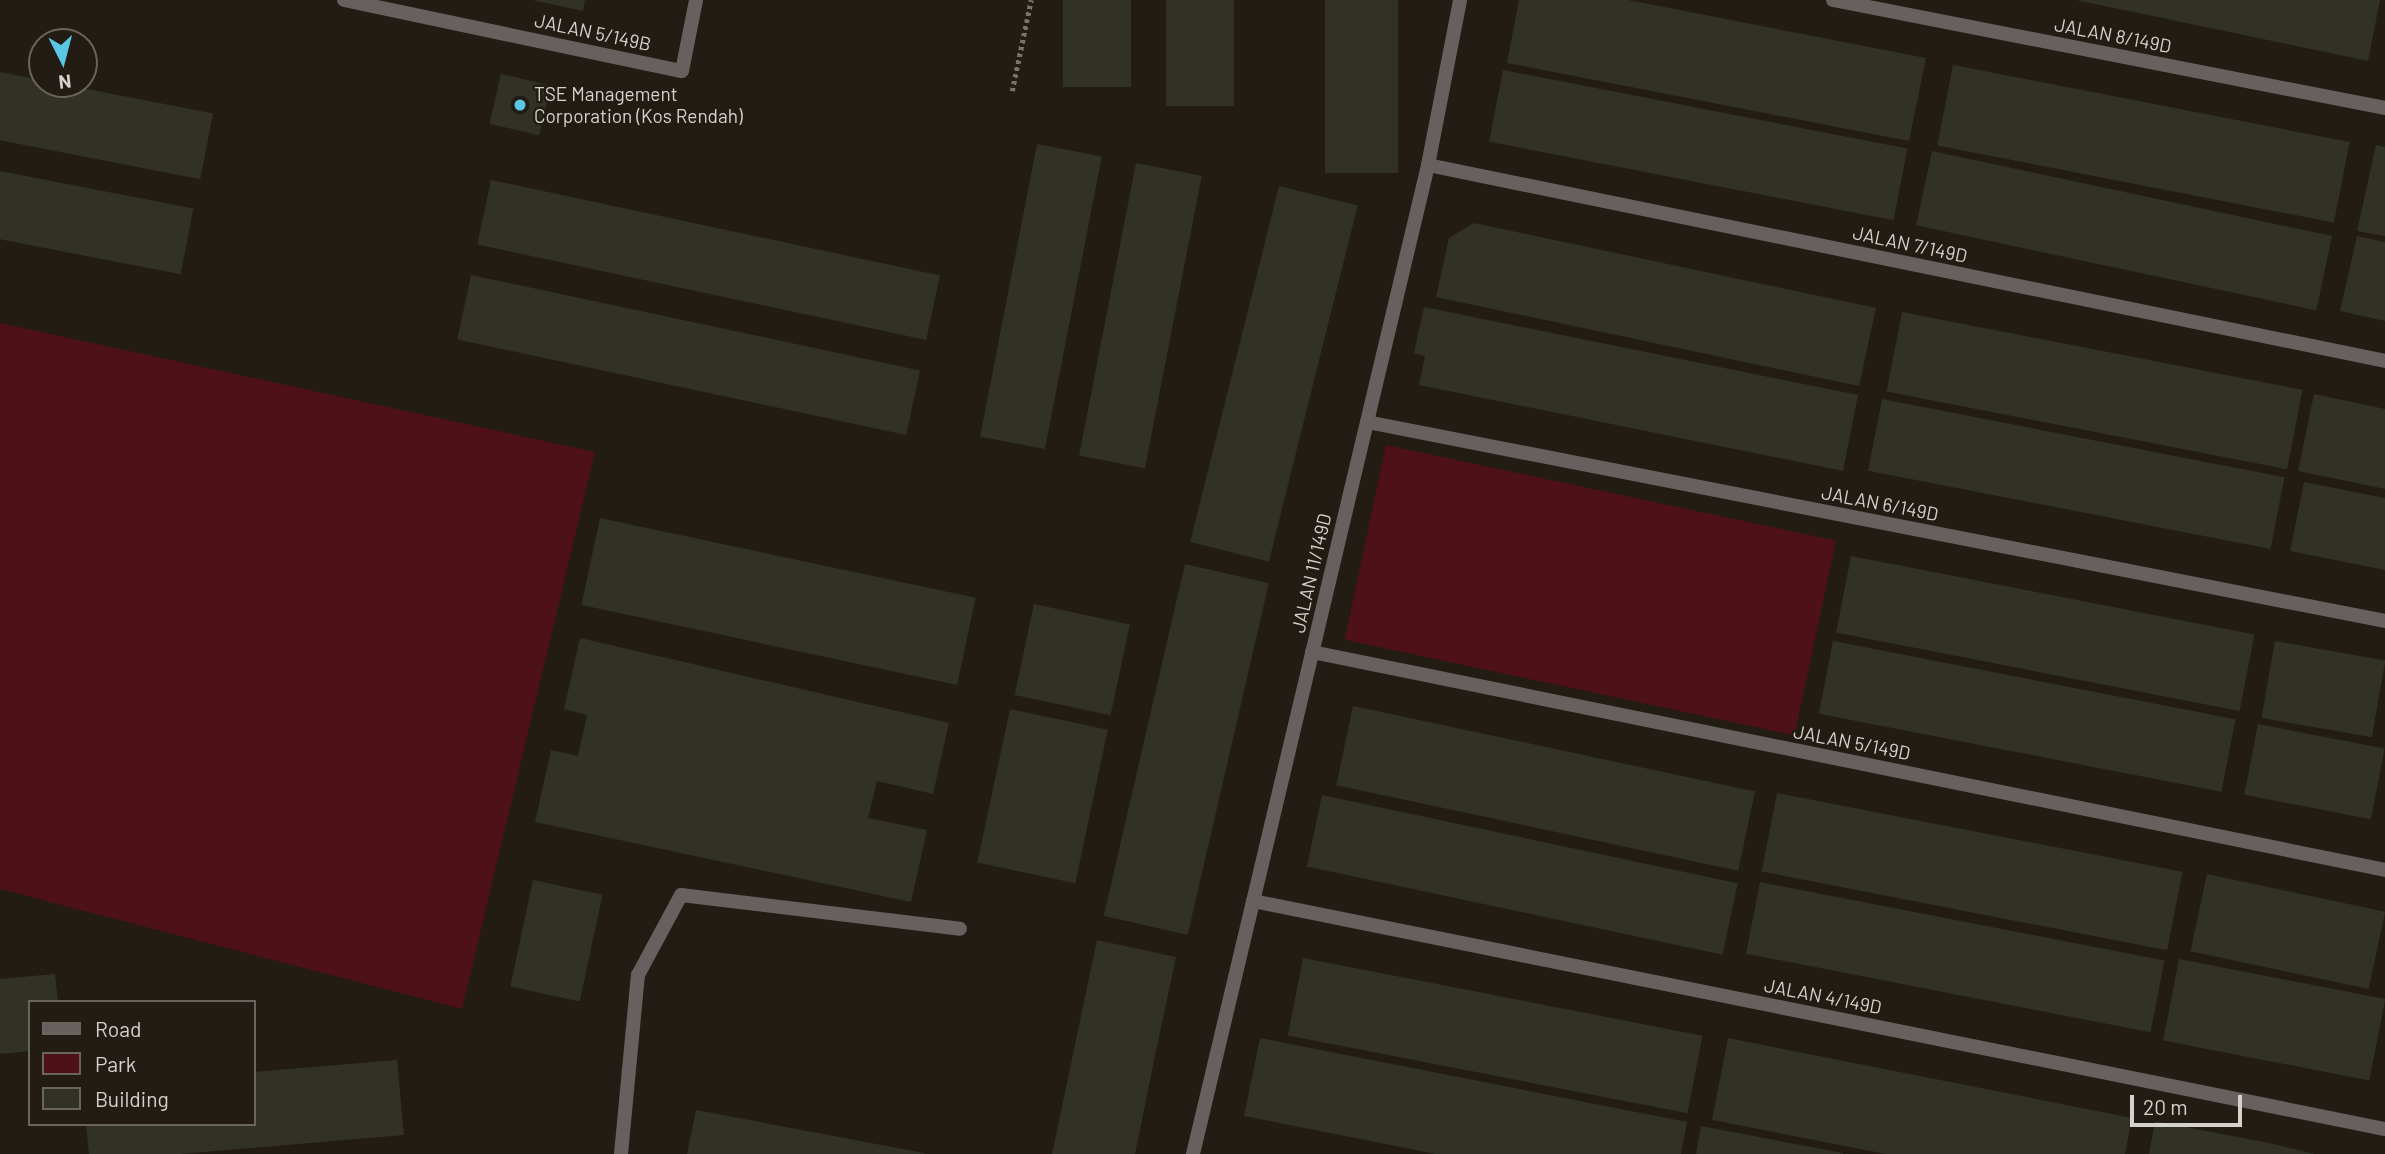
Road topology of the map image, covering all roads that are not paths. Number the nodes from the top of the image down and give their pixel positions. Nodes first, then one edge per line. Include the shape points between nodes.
1 (344, 0) edge
2 (695, 0) edge
3 (1460, 0) edge
4 (1833, 0) edge
5 (2385, 108) edge
6 (1428, 165) junction
7 (2385, 361) edge
8 (1367, 422) junction
9 (2385, 621) edge
10 (1312, 652) junction
11 (2385, 870) edge
12 (1253, 901) junction
13 (960, 929) dead end
14 (2385, 1129) edge
15 (621, 1154) edge
16 (1195, 1154) edge

1 - 2 street, JALAN 5/149B via 682,71
3 - 6 street, JALAN 11/149D
4 - 5 street, JALAN 8/149D
6 - 7 street, JALAN 7/149D
6 - 8 street, JALAN 11/149D
8 - 9 street, JALAN 6/149D
8 - 10 street, JALAN 11/149D
10 - 11 street, JALAN 5/149D
10 - 12 street, JALAN 11/149D
12 - 14 street, JALAN 4/149D
12 - 16 street, JALAN 11/149D
13 - 15 street via 681,895 638,975

